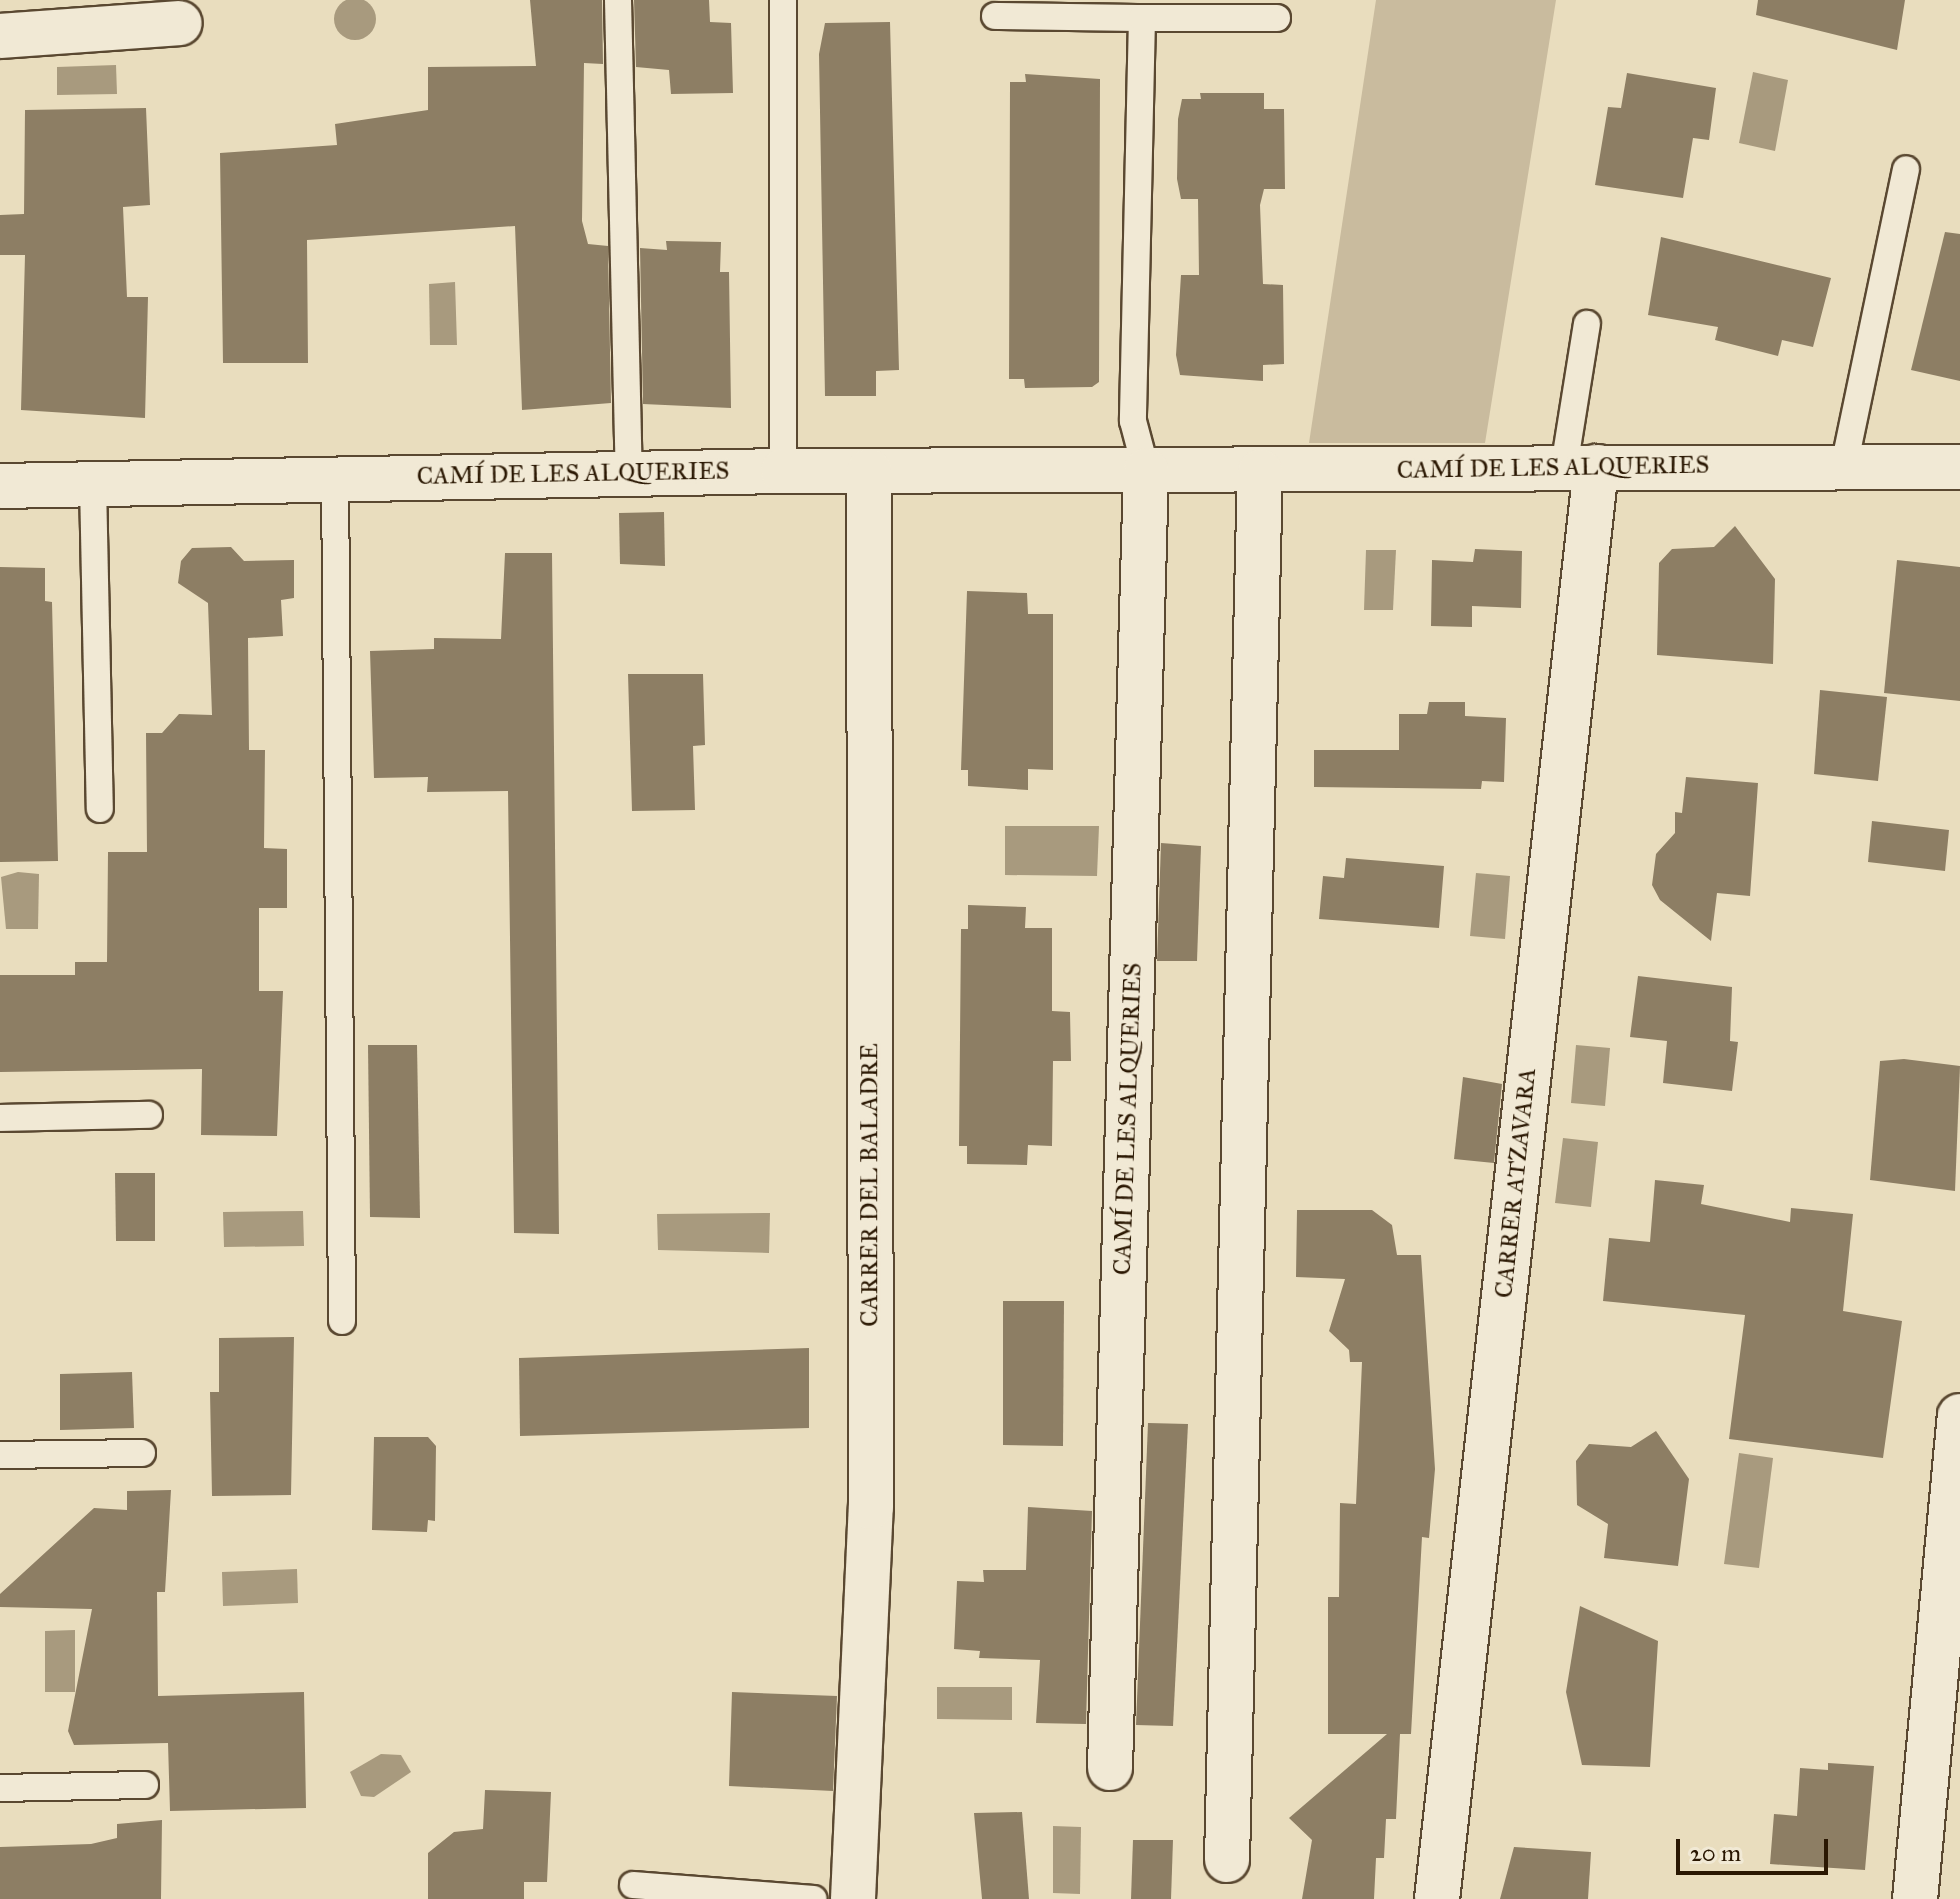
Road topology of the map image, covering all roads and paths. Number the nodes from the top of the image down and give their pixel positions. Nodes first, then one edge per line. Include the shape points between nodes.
1 (618, 0) edge
2 (783, 0) edge
3 (995, 16) dead end
4 (1142, 18) junction
5 (1277, 18) dead end
6 (180, 23) dead end
7 (0, 36) edge
8 (1906, 169) dead end
9 (1587, 324) dead end
10 (1844, 466) junction
11 (1580, 467) junction
12 (1960, 467) edge
13 (1146, 470) junction
14 (783, 471) junction
15 (869, 471) junction
16 (1260, 471) junction
17 (629, 475) junction
18 (335, 478) junction
19 (93, 484) junction
20 (0, 486) edge
21 (100, 809) dead end
22 (149, 1115) dead end
23 (0, 1118) edge
24 (342, 1321) dead end
25 (1960, 1416) edge
26 (142, 1453) dead end
27 (0, 1455) edge
28 (1110, 1768) dead end
29 (145, 1785) dead end
30 (0, 1788) edge
31 (1227, 1860) dead end
32 (633, 1885) dead end
33 (813, 1899) edge
34 (853, 1899) edge
35 (1437, 1899) edge
36 (1915, 1899) edge

1 - 17 lane
2 - 14 lane
3 - 4 lane
4 - 5 lane
4 - 13 lane via 1133,421
6 - 7 street
8 - 10 lane
9 - 11 lane
10 - 11 street, CAMÍ DE LES ALQUERIES
10 - 12 street, CAMÍ DE LES ALQUERIES
11 - 16 street, CAMÍ DE LES ALQUERIES
11 - 35 street, CARRER ATZAVARA
13 - 15 street, CAMÍ DE LES ALQUERIES
13 - 16 street, CAMÍ DE LES ALQUERIES
13 - 28 street, CAMÍ DE LES ALQUERIES
14 - 15 street, CAMÍ DE LES ALQUERIES
14 - 17 street, CAMÍ DE LES ALQUERIES
15 - 34 street, CARRER DEL BALADRE via 871,1507
16 - 31 street
17 - 18 street, CAMÍ DE LES ALQUERIES
18 - 19 street, CAMÍ DE LES ALQUERIES
18 - 24 lane
19 - 20 street, CAMÍ DE LES ALQUERIES
19 - 21 lane
22 - 23 lane
25 - 36 street
26 - 27 lane
29 - 30 lane
32 - 33 lane

